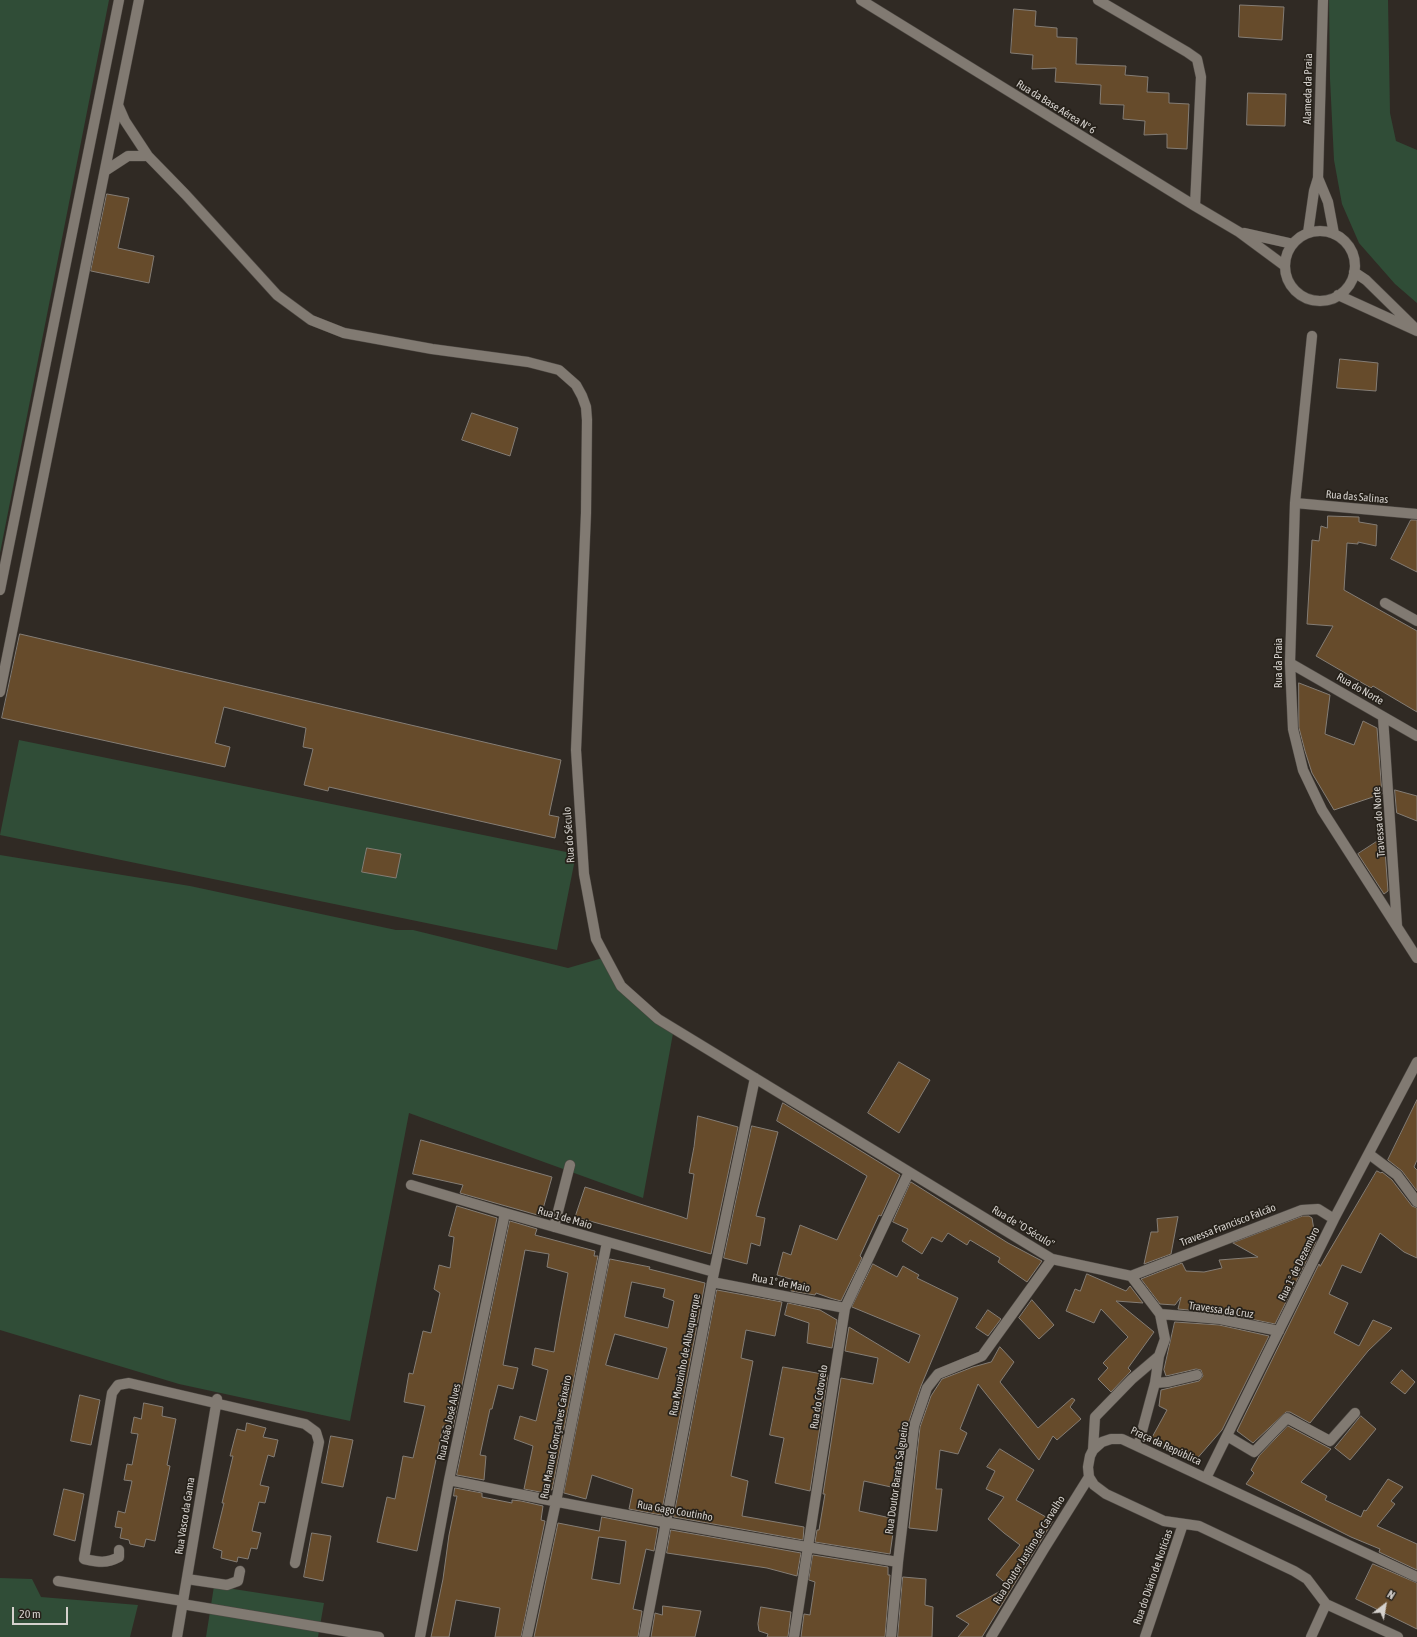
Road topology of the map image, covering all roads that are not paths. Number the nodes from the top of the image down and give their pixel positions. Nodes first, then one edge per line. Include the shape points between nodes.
1 (119, 0) edge
2 (139, 0) edge
3 (861, 0) edge
4 (1098, 0) edge
5 (1323, 0) edge
6 (118, 105) junction
7 (148, 156) junction
8 (105, 171) junction
9 (1318, 178) junction
10 (1195, 206) junction
11 (1239, 232) junction
12 (1308, 233) junction
13 (1334, 234) junction
14 (1293, 244) junction
15 (1285, 266) junction
16 (1354, 272) junction
17 (1338, 295) junction
18 (1417, 330) edge
19 (1312, 336) dead end
20 (1295, 504) junction
21 (1417, 514) edge
22 (0, 590) edge
23 (1385, 603) dead end
24 (1417, 621) edge
25 (1290, 663) junction
26 (0, 692) edge
27 (1384, 717) junction
28 (1417, 736) edge
29 (1397, 926) junction
30 (1417, 958) edge
31 (1417, 1062) edge
32 (755, 1078) junction
33 (1369, 1154) junction
34 (570, 1165) dead end
35 (909, 1172) junction
36 (411, 1185) dead end
37 (1417, 1202) edge
38 (505, 1213) junction
39 (1334, 1219) junction
40 (554, 1227) junction
41 (607, 1242) junction
42 (1052, 1259) junction
43 (1131, 1276) junction
44 (713, 1277) junction
45 (845, 1308) junction
46 (1160, 1314) junction
47 (1279, 1331) junction
48 (1159, 1356) junction
49 (1198, 1375) dead end
50 (1155, 1383) junction
51 (216, 1401) junction
52 (1355, 1413) dead end
53 (1227, 1436) junction
54 (1138, 1446) junction
55 (1093, 1450) junction
56 (1089, 1477) junction
57 (1206, 1478) junction
58 (449, 1480) junction
59 (556, 1502) junction
60 (665, 1522) junction
61 (1183, 1524) junction
62 (809, 1548) junction
63 (119, 1550) dead end
64 (898, 1562) junction
65 (295, 1563) dead end
66 (240, 1572) dead end
67 (1417, 1577) edge
68 (187, 1579) junction
69 (58, 1581) dead end
70 (183, 1602) junction
71 (1326, 1604) junction
72 (176, 1637) edge
73 (379, 1637) edge
74 (420, 1637) edge
75 (527, 1637) edge
76 (644, 1637) edge
77 (794, 1637) edge
78 (891, 1637) edge
79 (990, 1637) edge
80 (1145, 1637) edge
81 (1312, 1637) edge
82 (1398, 1637) edge

1 - 22 street
2 - 6 street
3 - 10 street, Rua da Base Aérea Nº 6
4 - 10 street via 1197,59 1201,77
5 - 9 street, Alameda da Praia
6 - 7 street, Rua do Século via 125,121
6 - 8 street
7 - 8 street via 128,156
7 - 32 street, Rua do Século via 277,295 311,320 344,333 432,349 528,362 560,370 576,385 586,407 587,420 586,513 576,750 584,874 596,939 621,986 658,1019
8 - 26 street
9 - 12 street
9 - 13 street via 1328,202
10 - 11 street, Rua da Base Aérea Nº 6
11 - 14 street
11 - 15 street
12 - 13 street via 1319,231
12 - 14 street
13 - 16 street via 1351,250 1355,264
14 - 15 street
15 - 17 street via 1287,277 1300,294 1317,300
16 - 17 street via 1349,285
16 - 18 street via 1366,280
17 - 18 street
19 - 20 street, Rua da Praia
20 - 21 street, Rua das Salinas
20 - 25 street, Rua da Praia
23 - 24 street
25 - 27 street, Rua do Norte
25 - 29 street, Rua da Praia via 1293,729 1303,770 1322,810
27 - 28 street, Rua do Norte
27 - 29 street, Travessa do Norte
29 - 30 street, Rua da Praia
31 - 33 street, Rua 1º de Dezembro
32 - 35 street, Rua de "O Século"
32 - 44 street, Rua Mouzinho de Albuquerque
33 - 37 street via 1397,1175
33 - 39 street, Rua 1º de Dezembro
34 - 40 street
35 - 42 street, Rua de "O Século"
35 - 45 street, Rua do Cotovelo
36 - 38 street, Rua 1 de Maio
38 - 40 street, Rua 1 de Maio
38 - 58 street, Rua João José Alves
39 - 43 street, Travessa Francisco Falcão via 1318,1209 1302,1210
39 - 47 street, Rua 1º de Dezembro
40 - 41 street, Rua 1 de Maio
41 - 44 street, Rua 1 de Maio
41 - 59 street, Rua Manuel Gonçalves Caixeiro
42 - 43 street, Rua de "O Século"
42 - 64 street, Rua Doutor Barata Salgueiro via 982,1356 938,1374 927,1388 914,1426
43 - 46 street
44 - 45 street, Rua 1° de Maio
44 - 60 street, Rua Mouzinho de Albuquerque
45 - 62 street, Rua do Cotovelo
46 - 47 street, Travessa da Cruz via 1220,1319
46 - 48 street via 1165,1339
47 - 53 street, Rua 1º de Dezembro
48 - 50 street
48 - 55 street via 1095,1416
49 - 50 street
50 - 54 street
51 - 63 street via 129,1383 118,1385 112,1393 84,1559 111,1562 119,1557
51 - 65 street via 305,1424 316,1432 319,1442
51 - 68 street, Rua Vasco da Gama
52 - 53 street via 1330,1441 1287,1418 1254,1452
53 - 57 street, Rua 1º de Dezembro
54 - 55 street, Praça da República via 1122,1439 1110,1438
54 - 57 street, Praça da República
55 - 56 street via 1088,1467
56 - 61 street via 1094,1485 1106,1494 1164,1521
56 - 79 street, Rua Doutor Justino de Carvalho
57 - 67 street, Praça da República
58 - 59 street, Rua Gago Coutinho
58 - 74 street, Rua João José Alves
59 - 60 street, Rua Gago Coutinho
59 - 75 street, Rua Manuel Gonçalves Caixeiro
60 - 62 street, Rua Gago Coutinho
60 - 76 street, Rua Mouzinho de Albuquerque
61 - 71 street via 1199,1526 1294,1571 1307,1579
61 - 80 street, Rua do Diário de Notícias
62 - 64 street, Rua Gago Coutinho
62 - 77 street, Rua do Cotovelo
64 - 78 street, Rua Doutor Barata Salgueiro
66 - 68 street via 238,1581 227,1585
68 - 70 street, Rua Vasco da Gama
69 - 70 street
70 - 72 street, Rua Vasco da Gama
70 - 73 street
71 - 81 street
71 - 82 street

